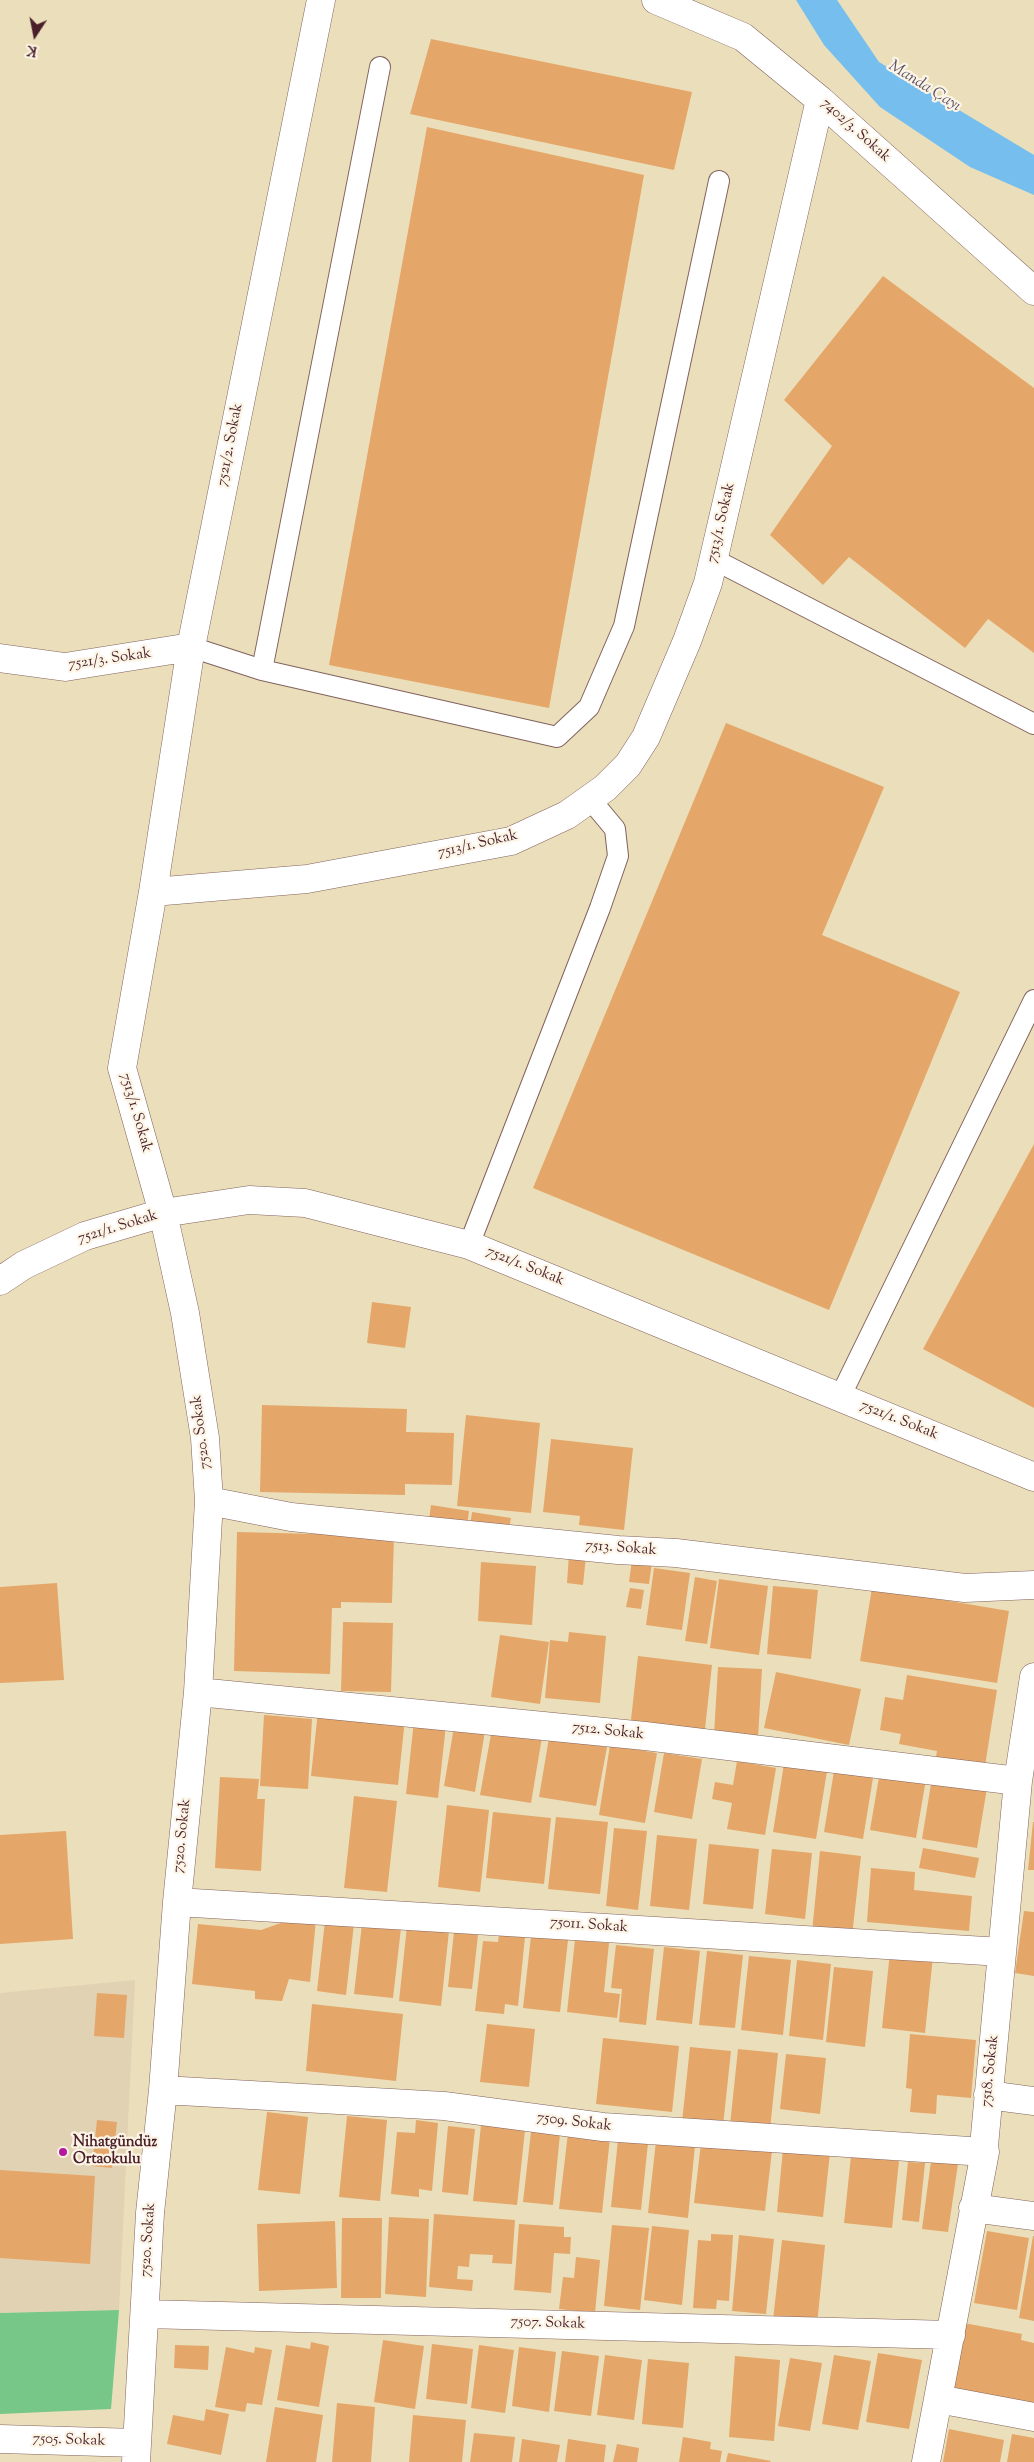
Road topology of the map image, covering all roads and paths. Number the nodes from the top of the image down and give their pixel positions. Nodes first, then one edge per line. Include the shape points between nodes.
1 (320, 0) edge
2 (656, 0) edge
3 (380, 67) dead end
4 (820, 100) junction
5 (719, 181) dead end
6 (1034, 291) edge
7 (713, 559) junction
8 (191, 648) junction
9 (0, 658) edge
10 (262, 670) junction
11 (1034, 724) edge
12 (590, 799) junction
13 (153, 892) junction
14 (1034, 1000) edge
15 (163, 1213) junction
16 (469, 1244) junction
17 (0, 1281) edge
18 (840, 1397) junction
19 (1034, 1477) edge
20 (209, 1501) junction
21 (1034, 1585) edge
22 (1034, 1677) edge
23 (198, 1692) junction
24 (1018, 1781) junction
25 (176, 1902) junction
26 (1002, 1952) junction
27 (163, 2090) junction
28 (988, 2095) junction
29 (1034, 2101) edge
30 (985, 2152) junction
31 (973, 2208) junction
32 (1034, 2216) edge
33 (145, 2314) junction
34 (951, 2335) junction
35 (938, 2399) junction
36 (1034, 2417) edge
37 (0, 2438) edge
38 (137, 2453) edge
39 (926, 2462) edge

1 - 8 street, 7521/2. Sokak
2 - 4 street, 7402/3. Sokak via 743,37
3 - 10 lane
4 - 6 street, 7402/3. Sokak
4 - 7 street, 7513/1. Sokak
5 - 10 lane via 624,626 589,707 557,737
7 - 11 lane
7 - 12 street, 7513/1. Sokak via 687,641 646,737 628,765
8 - 9 street, 7521/3. Sokak via 65,667
8 - 10 lane
8 - 13 street, 7521/2. Sokak
12 - 13 street, 7513/1. Sokak via 567,816 511,841 308,879
12 - 16 lane via 615,828 618,856
13 - 15 street, 7513/1. Sokak via 122,1068
14 - 18 lane
15 - 16 street, 7521/1. Sokak via 250,1200 305,1203
15 - 17 street, 7521/1. Sokak via 84,1236 24,1265
15 - 20 street, 7520. Sokak via 185,1313 199,1400
16 - 18 street, 7521/1. Sokak
18 - 19 street, 7521/1. Sokak
20 - 21 street, 7513. Sokak via 291,1517 676,1553 965,1588
20 - 23 street, 7520. Sokak
22 - 24 street, 7518. Sokak
23 - 24 street, 7512. Sokak via 645,1736
23 - 25 street, 7520. Sokak
24 - 26 street, 7518. Sokak
25 - 26 street, 75011. Sokak
25 - 27 street, 7520. Sokak
26 - 28 street, 7518. Sokak
27 - 30 street, 7509. Sokak via 444,2106 603,2127
27 - 33 street, 7520. Sokak via 150,2213
28 - 29 street
28 - 30 street, 7518. Sokak
30 - 31 street, 7518. Sokak
31 - 32 street
31 - 34 street, 7518. Sokak
33 - 34 street, 7507. Sokak
33 - 38 street, 7520. Sokak
34 - 35 street, 7518. Sokak
35 - 36 street
35 - 39 street, 7518. Sokak
37 - 38 street, 7505. Sokak

